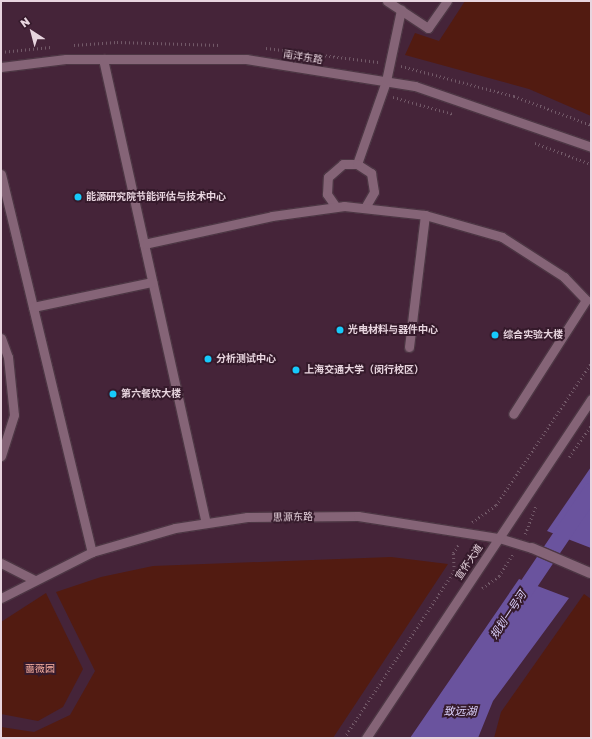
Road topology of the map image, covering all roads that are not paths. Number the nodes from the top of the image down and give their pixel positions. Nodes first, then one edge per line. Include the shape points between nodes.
1 (387, 1) edge
2 (447, 1) edge
3 (401, 10) junction
4 (102, 59) junction
5 (1, 67) edge
6 (386, 81) junction
7 (591, 147) edge
8 (357, 164) junction
9 (1, 174) edge
10 (366, 206) junction
11 (336, 207) junction
12 (426, 215) junction
13 (144, 244) junction
14 (152, 282) junction
15 (33, 307) junction
16 (1, 338) edge
17 (409, 347) dead end
18 (591, 399) edge
19 (513, 414) dead end
20 (1, 456) edge
21 (206, 523) junction
22 (499, 538) junction
23 (532, 548) joint
24 (92, 552) junction
25 (1, 563) edge
26 (590, 573) edge
27 (34, 580) junction
28 (1, 598) edge
29 (366, 738) edge

1 - 3 lane
2 - 3 lane via 428,28
3 - 6 lane
4 - 5 lane, 南洋东路 via 66,59
4 - 6 lane, 南洋东路 via 246,59
4 - 13 lane
6 - 7 lane, 南洋东路 via 416,86
6 - 8 lane
8 - 10 lane via 371,173 374,192
8 - 11 lane via 343,164 328,177 327,194
9 - 15 lane
10 - 11 lane
10 - 12 lane
11 - 13 lane via 272,216
12 - 17 lane
12 - 19 lane via 502,237 564,277 586,300
13 - 14 lane
14 - 15 lane
14 - 21 lane
15 - 24 lane
16 - 20 lane via 8,357 14,415
18 - 22 lane, 宣怀大道
21 - 22 lane, 思源东路 via 248,517 358,516
21 - 24 lane, 思源东路 via 175,528
22 - 23 lane, 思源东路
22 - 29 lane, 宣怀大道
23 - 26 street, 思源东路
24 - 27 lane, 思源东路
25 - 27 lane
27 - 28 lane, 思源东路

